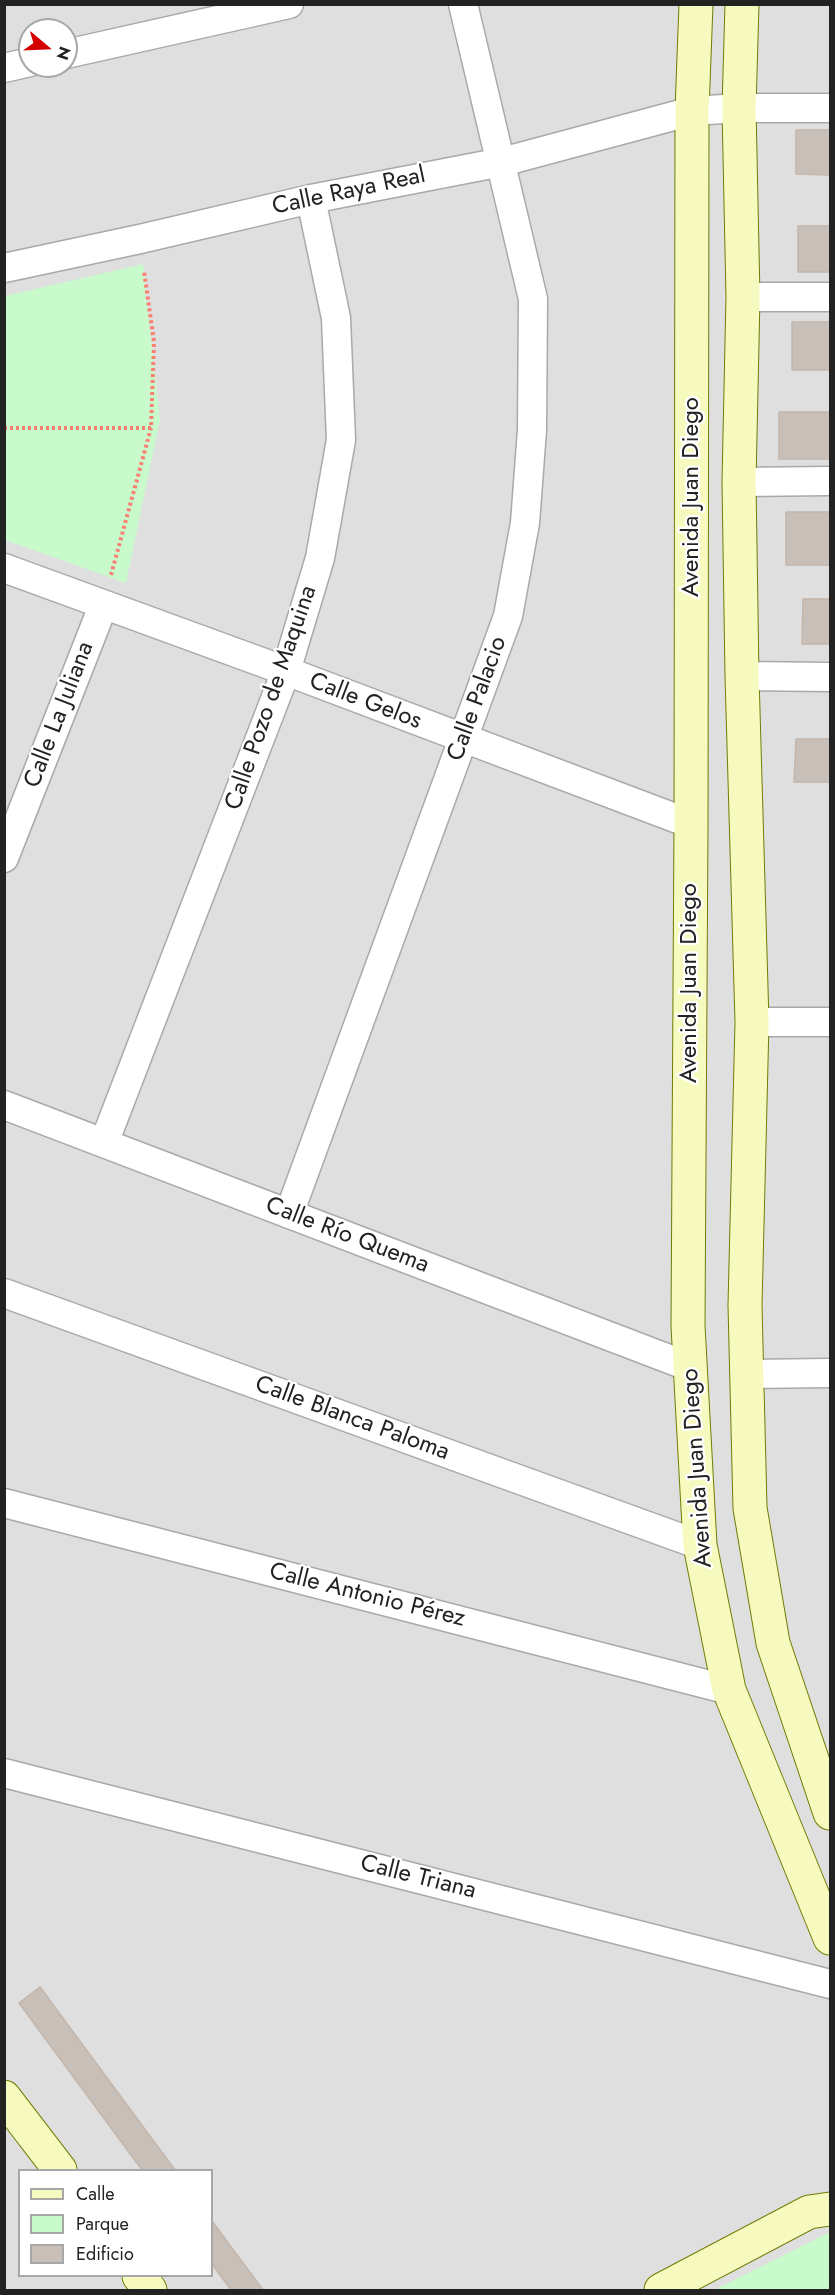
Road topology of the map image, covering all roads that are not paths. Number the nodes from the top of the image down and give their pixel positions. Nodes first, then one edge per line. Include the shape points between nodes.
1 (289, 4) edge
2 (463, 4) edge
3 (696, 4) edge
4 (742, 4) edge
5 (78, 51) edge
6 (739, 108) junction
7 (831, 108) edge
8 (692, 111) junction
9 (502, 162) junction
10 (310, 199) junction
11 (4, 268) edge
12 (743, 297) junction
13 (831, 297) edge
14 (831, 481) edge
15 (740, 482) junction
16 (4, 568) edge
17 (103, 606) junction
18 (286, 671) junction
19 (742, 676) junction
20 (831, 677) edge
21 (464, 739) junction
22 (692, 824) junction
23 (4, 858) edge
24 (752, 1022) junction
25 (831, 1022) edge
26 (4, 1105) edge
27 (104, 1143) junction
28 (289, 1214) junction
29 (4, 1293) edge
30 (690, 1367) junction
31 (831, 1373) edge
32 (748, 1374) junction
33 (4, 1503) edge
34 (700, 1545) junction
35 (729, 1690) junction
36 (4, 1773) edge
37 (831, 1813) edge
38 (831, 1938) edge
39 (831, 1984) edge
40 (4, 2097) edge
41 (59, 2169) edge
42 (831, 2209) edge
43 (140, 2277) edge
44 (150, 2290) edge
45 (661, 2290) edge

1 - 5 street
2 - 9 street, Calle Palacio
3 - 8 street, Avenida Juan Diego
4 - 6 street, Avenida Juan Diego
6 - 7 street, Calle Raya Real
6 - 8 street, Calle Raya Real
6 - 12 street, Avenida Juan Diego
8 - 9 street, Calle Raya Real
8 - 22 street, Avenida Juan Diego
9 - 10 street, Calle Raya Real
9 - 21 street, Calle Palacio via 533,299 532,430 525,523 508,616
10 - 11 street, Calle Raya Real
10 - 18 street, Calle Pozo de Maquina via 336,318 341,440 320,558
12 - 13 street
12 - 15 street, Avenida Juan Diego
14 - 15 street
15 - 19 street, Avenida Juan Diego
16 - 17 street, Calle Gelos
17 - 18 street, Calle Gelos
17 - 23 street, Calle La Juliana
18 - 21 street, Calle Gelos
18 - 27 street, Calle Pozo de Maquina
19 - 20 street
19 - 24 street, Avenida Juan Diego
21 - 22 street, Calle Gelos
21 - 28 street, Calle Palacio
22 - 30 street, Avenida Juan Diego via 687,1326
24 - 25 street
24 - 32 street, Avenida Juan Diego via 745,1305
26 - 27 street, Calle Río Quema
27 - 28 street, Calle Río Quema
28 - 30 street, Calle Río Quema
29 - 34 street, Calle Blanca Paloma
30 - 34 street, Avenida Juan Diego
31 - 32 street
32 - 37 street, Avenida Juan Diego via 750,1508 773,1643
33 - 35 street, Calle Antonio Pérez
34 - 35 street, Avenida Juan Diego
35 - 38 street, Avenida Juan Diego
36 - 39 street, Calle Triana
40 - 41 street
42 - 45 street via 809,2212
43 - 44 street

